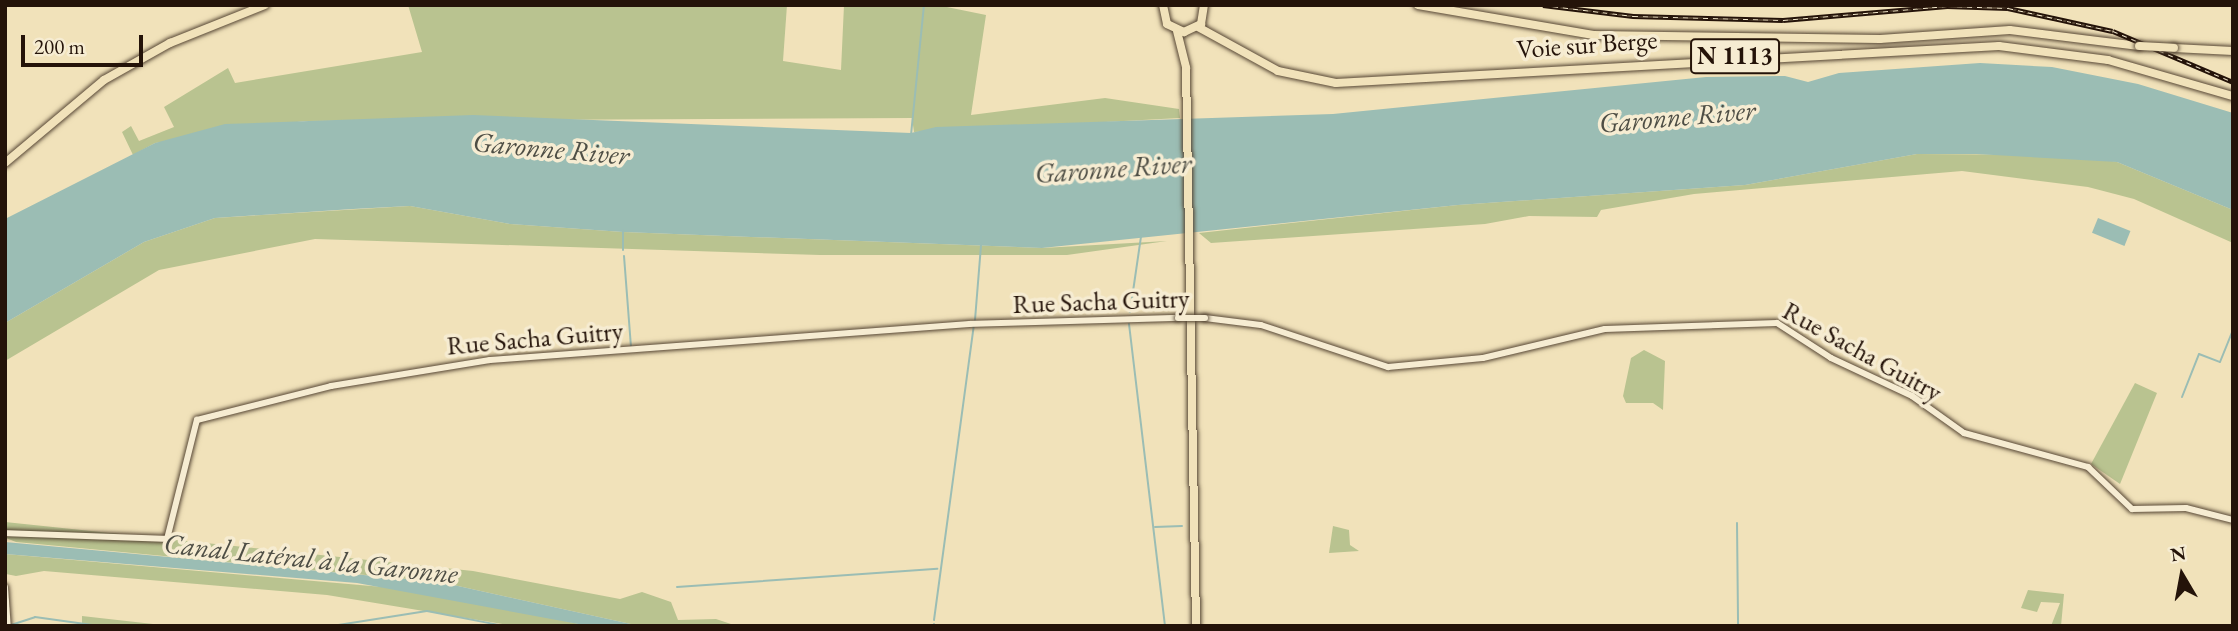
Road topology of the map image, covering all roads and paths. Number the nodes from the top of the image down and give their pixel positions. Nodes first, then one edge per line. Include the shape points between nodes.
1 (265, 5) edge
2 (1418, 5) edge
3 (1162, 6) edge
4 (1206, 10) edge
5 (1194, 29) junction
6 (1177, 32) junction
7 (1239, 51) junction
8 (2233, 51) edge
9 (1186, 71) junction
10 (2233, 96) edge
11 (5, 163) edge
12 (2233, 520) edge
13 (5, 533) edge
14 (5, 587) edge
15 (8, 624) edge
16 (1196, 626) edge

1 - 11 main road via 104,80
2 - 8 main road, bridge via 1593,35 1880,39 2010,30 2139,46
3 - 6 main road via 1167,24
4 - 5 main road
4 - 7 main road, N 1113
5 - 6 main road
5 - 7 main road, N 1113
5 - 9 main road
6 - 9 main road
7 - 10 main road, Voie sur Berge / N 1113 via 1288,75 1345,83 1999,46 2108,61
9 - 16 main road
12 - 13 street, Rue Sacha Guitry, bridge via 2186,508 2132,509 2088,467 1964,433 1912,396 1765,320 1605,328 1489,357 1388,367 1261,325 1178,318 970,324 490,360 331,386 197,420 167,539
14 - 15 street

